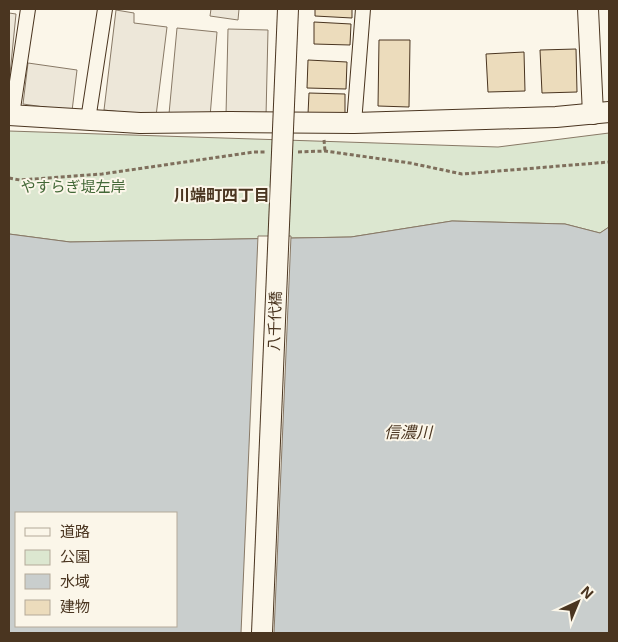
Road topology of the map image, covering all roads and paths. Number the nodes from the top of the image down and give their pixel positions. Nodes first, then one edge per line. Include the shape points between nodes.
1 (28, 9) edge
2 (105, 9) edge
3 (288, 9) edge
4 (363, 9) edge
5 (588, 9) edge
6 (601, 113) edge
7 (10, 115) edge
8 (88, 120) junction
9 (354, 124) junction
10 (324, 136) dead end
11 (325, 151) junction
12 (272, 152) dead end
13 (290, 152) dead end
14 (609, 162) edge
15 (9, 178) edge
16 (262, 633) edge

1 - 7 street
2 - 8 street
3 - 16 street, 八千代橋, bridge
4 - 9 street
5 - 6 street
6 - 9 street
7 - 8 street
8 - 9 street
10 - 11 path
11 - 13 path
11 - 14 path via 462,174
12 - 15 path via 102,174

